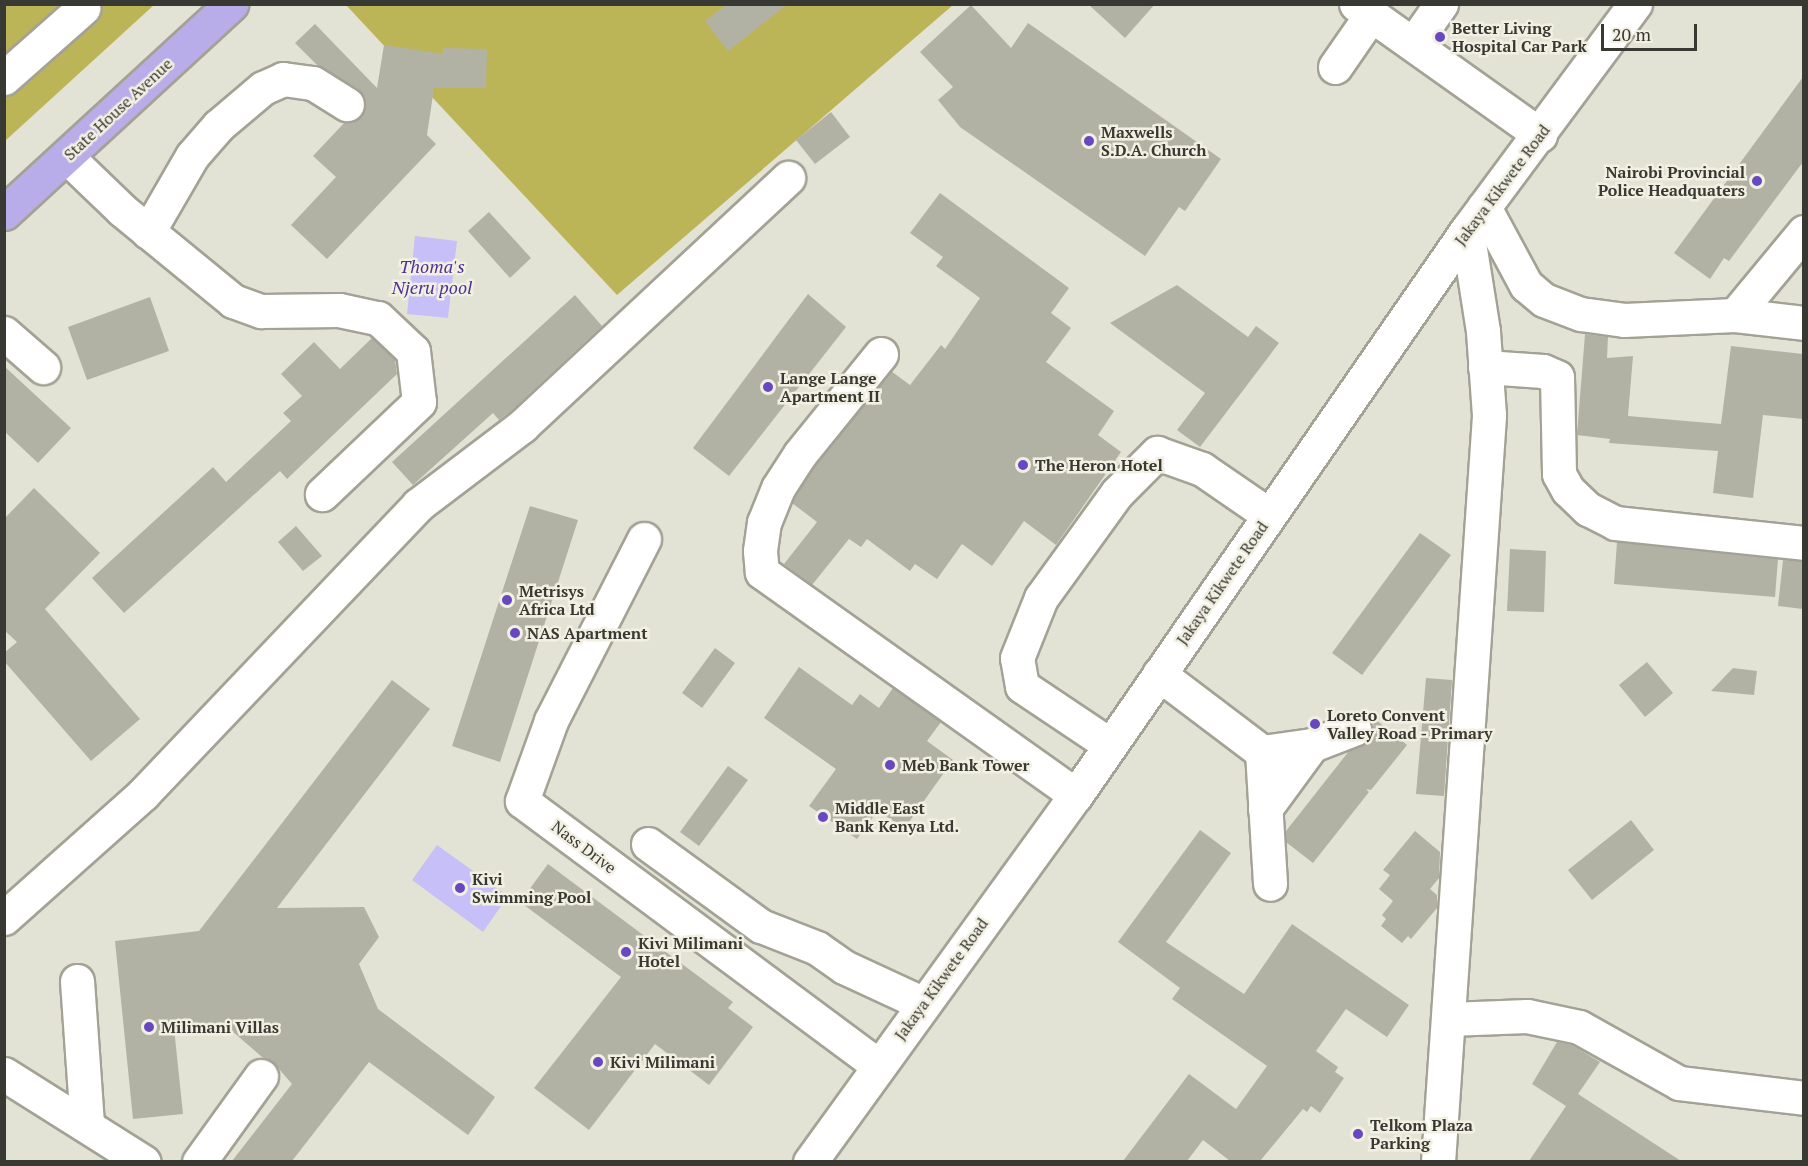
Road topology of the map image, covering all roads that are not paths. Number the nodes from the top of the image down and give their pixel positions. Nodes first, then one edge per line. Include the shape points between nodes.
1 (231, 4) edge
2 (1440, 4) edge
3 (1635, 4) edge
4 (83, 8) dead end
5 (1364, 10) edge
6 (1413, 44) junction
7 (1335, 67) dead end
8 (4, 78) edge
9 (347, 104) dead end
10 (1540, 135) junction
11 (67, 157) junction
12 (788, 177) dead end
13 (4, 213) edge
14 (1475, 219) junction
15 (148, 232) junction
16 (1803, 232) edge
17 (1735, 315) junction
18 (1803, 323) edge
19 (4, 333) edge
20 (881, 354) dead end
21 (43, 367) dead end
22 (1485, 367) junction
23 (322, 494) dead end
24 (1269, 514) junction
25 (1802, 534) edge
26 (644, 539) dead end
27 (1159, 674) junction
28 (1354, 729) dead end
29 (1110, 745) junction
30 (1312, 745) junction
31 (1262, 752) junction
32 (1076, 795) junction
33 (1265, 809) junction
34 (648, 844) dead end
35 (1270, 884) dead end
36 (4, 918) edge
37 (77, 981) dead end
38 (924, 1004) junction
39 (1449, 1019) junction
40 (878, 1065) junction
41 (4, 1074) edge
42 (261, 1076) dead end
43 (1803, 1098) edge
44 (87, 1123) junction
45 (144, 1161) edge
46 (200, 1161) edge
47 (810, 1161) edge
48 (1438, 1161) edge

1 - 11 main road, State House Avenue
2 - 6 street
3 - 10 street, Jakaya Kikwete Road
4 - 8 street
5 - 6 street
5 - 7 street
6 - 10 street
9 - 15 street via 314,83 284,80 263,88 192,156
10 - 14 street, Jakaya Kikwete Road
11 - 13 main road, State House Avenue
11 - 15 street
12 - 36 street via 522,426 418,504 143,794
14 - 17 street via 1544,300 1581,314 1624,320
14 - 22 street
14 - 24 street, Jakaya Kikwete Road
15 - 23 street via 234,301 261,311 339,310 378,318 413,351 419,402
16 - 17 street
17 - 18 street
19 - 21 street
20 - 32 street via 800,454 778,488 764,522 762,572
22 - 25 street via 1543,371 1557,377 1558,474 1588,509 1615,523
22 - 39 street via 1489,416
24 - 27 street, Jakaya Kikwete Road
24 - 29 street via 1202,469 1157,453 1117,493 1041,598 1017,658 1022,686
26 - 40 street, Nass Drive via 550,721 522,801
27 - 29 street, Jakaya Kikwete Road
27 - 31 street
28 - 30 street
29 - 32 street, Jakaya Kikwete Road
30 - 31 street
30 - 33 street
31 - 33 street
32 - 38 street, Jakaya Kikwete Road
33 - 35 street
34 - 38 street via 761,926 817,948 844,967
37 - 44 street
38 - 40 street, Jakaya Kikwete Road
39 - 43 street via 1527,1016 1579,1027 1679,1083
39 - 48 street
40 - 47 street, Jakaya Kikwete Road
41 - 44 street
42 - 46 street
44 - 45 street

